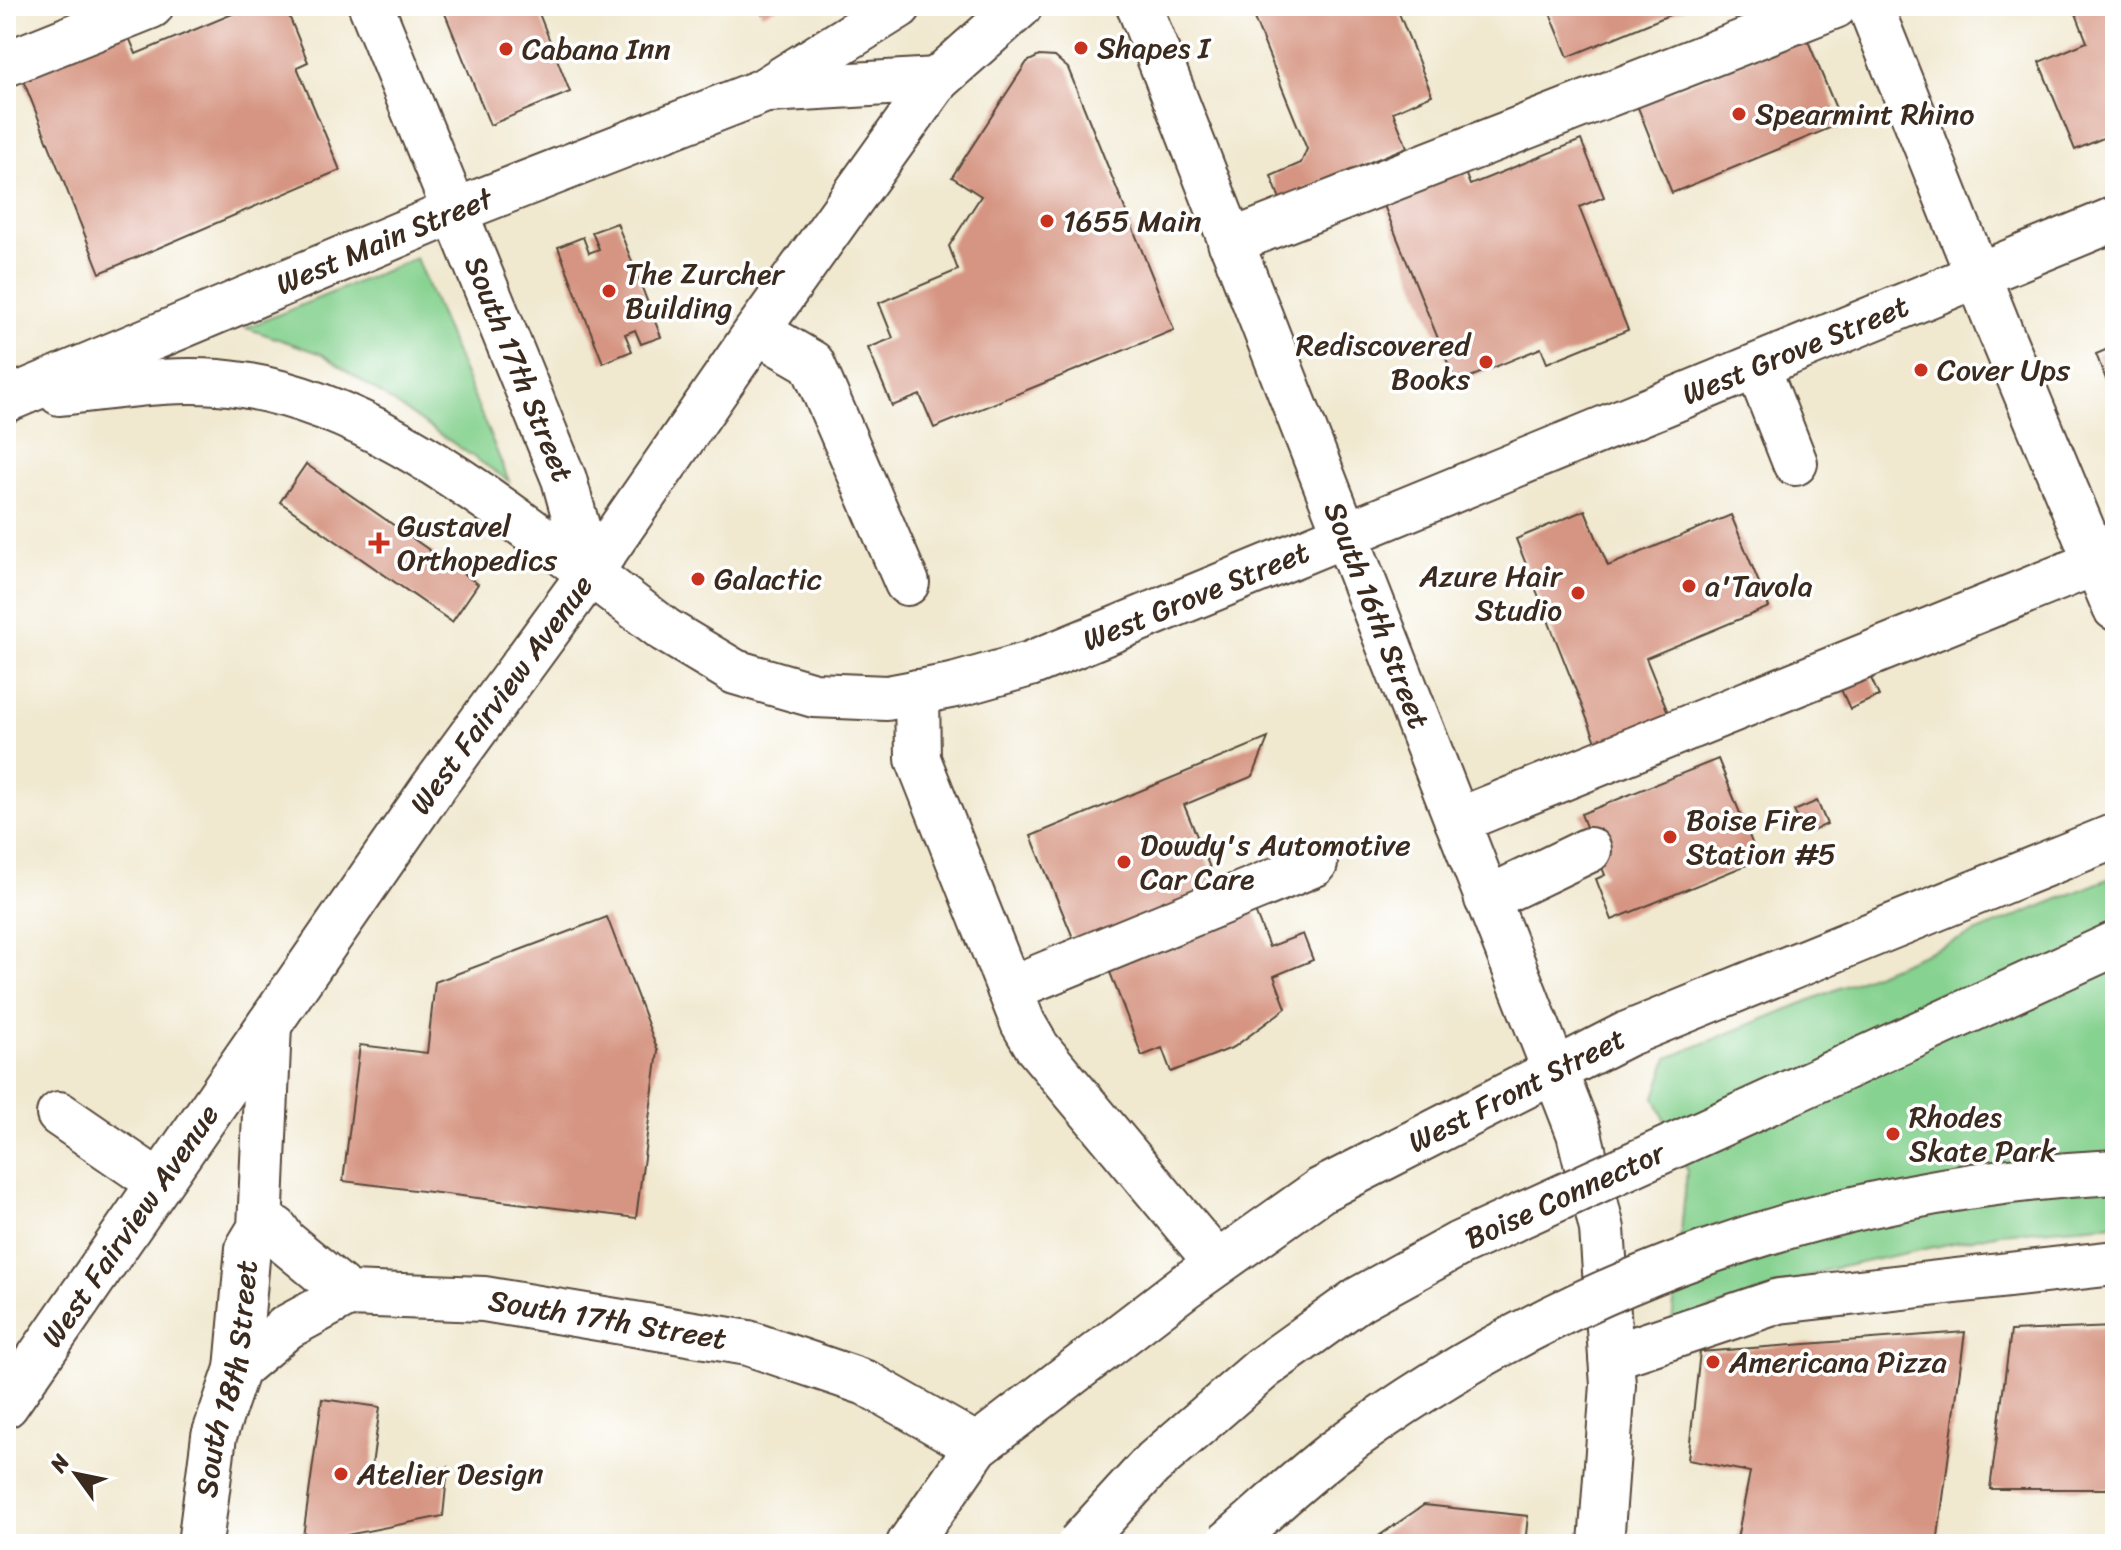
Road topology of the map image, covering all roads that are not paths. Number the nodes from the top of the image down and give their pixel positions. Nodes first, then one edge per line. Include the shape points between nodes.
1 (151, 6) edge
2 (371, 6) edge
3 (899, 6) edge
4 (1020, 6) edge
5 (1139, 6) edge
6 (1835, 6) edge
7 (1870, 6) edge
8 (6, 64) edge
9 (937, 80) junction
10 (763, 91) junction
11 (455, 211) junction
12 (2115, 219) edge
13 (1230, 242) junction
14 (1977, 276) junction
15 (757, 331) junction
16 (1757, 366) junction
17 (7, 400) edge
18 (1795, 463) dead end
19 (1345, 534) junction
20 (2106, 559) edge
21 (590, 573) junction
22 (907, 583) dead end
23 (2115, 608) edge
24 (917, 692) junction
25 (1457, 821) junction
26 (2115, 836) edge
27 (1589, 850) dead end
28 (1315, 864) dead end
29 (1487, 899) junction
30 (2115, 944) edge
31 (1009, 989) junction
32 (269, 1025) junction
33 (1554, 1072) junction
34 (59, 1114) dead end
35 (2115, 1172) edge
36 (158, 1182) junction
37 (260, 1228) junction
38 (1217, 1263) junction
39 (2115, 1263) edge
40 (348, 1294) junction
41 (1611, 1357) junction
42 (237, 1369) junction
43 (6, 1405) edge
44 (977, 1446) junction
45 (200, 1544) edge
46 (909, 1544) edge
47 (1079, 1544) edge
48 (1227, 1544) edge
49 (1601, 1544) edge

1 - 8 main road
2 - 11 main road, South 17th Street
3 - 10 main road
4 - 9 main road, West Fairview Avenue
5 - 13 main road, South 16th Street
6 - 13 main road
7 - 14 main road
9 - 10 main road
9 - 15 main road, West Fairview Avenue
10 - 11 main road, West Main Street
11 - 17 main road, West Main Street
11 - 21 main road, South 17th Street via 564,479
12 - 14 main road, West Grove Street
13 - 19 main road, South 16th Street
14 - 16 main road, West Grove Street
14 - 20 main road
15 - 21 main road, West Fairview Avenue
15 - 22 main road via 812,363
16 - 18 main road
16 - 19 main road, West Grove Street
17 - 21 main road, West Main Street via 194,382 243,385 315,404 388,437 458,479
19 - 24 main road, West Grove Street via 1030,664
19 - 25 main road, South 16th Street
20 - 23 main road
20 - 25 main road
21 - 24 main road, West Grove Street via 665,630 735,672 814,695 887,698
21 - 32 main road, West Fairview Avenue
24 - 31 main road via 918,759
25 - 29 main road, South 16th Street
26 - 33 main road, West Front Street via 1627,1034
27 - 29 main road
28 - 31 main road
29 - 33 main road, South 16th Street
30 - 47 main road, Boise Connector, bridge via 1459,1244 1359,1299 1263,1368 1151,1465
31 - 38 main road via 1037,1047
32 - 36 main road, West Fairview Avenue
32 - 37 main road, South 18th Street
33 - 38 main road, West Front Street via 1321,1190
33 - 41 main road, South 16th Street via 1579,1133 1602,1229
34 - 36 main road
35 - 48 main road, bridge via 1878,1203 1774,1229 1658,1268 1530,1329 1424,1390 1332,1454
36 - 43 main road, West Fairview Avenue
37 - 40 main road via 276,1229
37 - 42 main road, South 18th Street via 248,1248
38 - 44 main road, West Front Street
39 - 41 main road via 1779,1301
40 - 42 main road via 287,1327
40 - 44 main road, South 17th Street via 484,1299 748,1343 866,1383
41 - 49 main road, South 16th Street
42 - 45 main road, South 18th Street via 214,1436
44 - 46 main road, West Front Street

